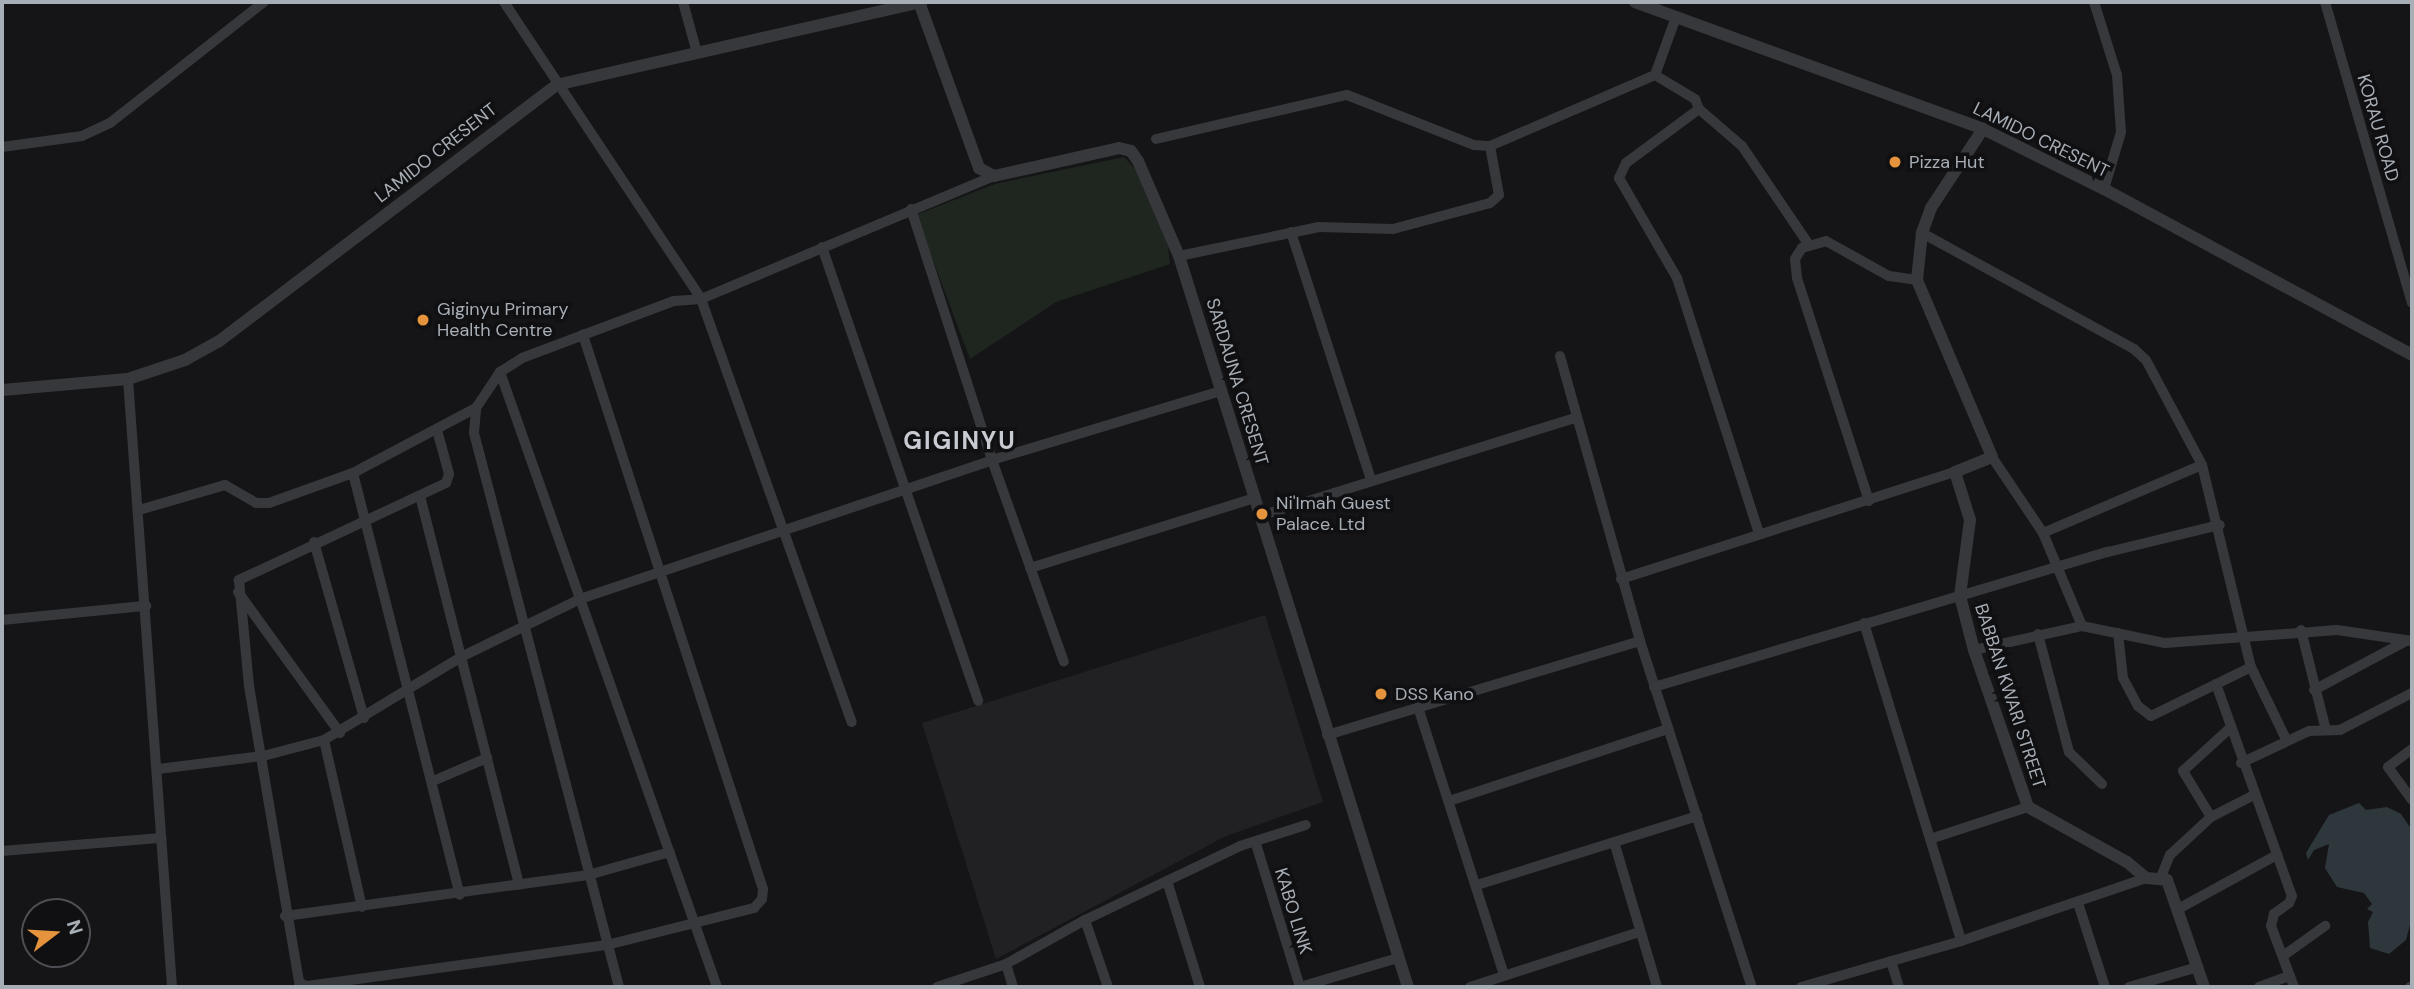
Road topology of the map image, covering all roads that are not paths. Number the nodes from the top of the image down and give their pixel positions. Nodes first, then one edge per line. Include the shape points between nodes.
1 (264, 2) edge
2 (504, 2) edge
3 (683, 2) edge
4 (920, 2) edge
5 (1635, 2) edge
6 (2094, 2) edge
7 (2325, 2) edge
8 (1676, 17) junction
9 (697, 53) junction
10 (1655, 75) junction
11 (556, 85) junction
12 (1699, 109) junction
13 (1983, 129) junction
14 (1156, 139) dead end
15 (2, 146) edge
16 (1490, 146) junction
17 (994, 176) junction
18 (2104, 189) junction
19 (911, 209) junction
20 (1291, 232) junction
21 (1922, 233) junction
22 (1810, 244) junction
23 (822, 247) junction
24 (1179, 256) junction
25 (1917, 280) junction
26 (701, 299) junction
27 (2412, 303) edge
28 (583, 335) junction
29 (2412, 355) edge
30 (1560, 356) dead end
31 (500, 372) junction
32 (128, 379) junction
33 (2, 390) edge
34 (1221, 391) junction
35 (476, 408) junction
36 (1574, 418) junction
37 (436, 430) junction
38 (1992, 457) junction
39 (992, 460) junction
40 (2202, 465) junction
41 (1955, 472) junction
42 (354, 473) junction
43 (1371, 480) junction
44 (902, 489) junction
45 (420, 495) junction
46 (1255, 498) junction
47 (1869, 501) junction
48 (139, 510) junction
49 (1260, 516) junction
50 (366, 518) junction
51 (2220, 525) junction
52 (783, 528) junction
53 (2043, 533) junction
54 (1759, 534) junction
55 (314, 542) junction
56 (1030, 568) junction
57 (2056, 570) junction
58 (662, 573) junction
59 (1621, 579) junction
60 (238, 592) junction
61 (1960, 596) junction
62 (580, 599) junction
63 (146, 606) junction
64 (2, 620) edge
65 (1864, 623) junction
66 (522, 625) junction
67 (2082, 626) junction
68 (2301, 630) junction
69 (2118, 633) junction
70 (2038, 634) junction
71 (2244, 634) junction
72 (1640, 641) junction
73 (2409, 641) edge
74 (1974, 650) junction
75 (461, 657) junction
76 (1065, 662) dead end
77 (2251, 667) junction
78 (2216, 684) junction
79 (1654, 687) junction
80 (411, 688) junction
81 (2314, 690) junction
82 (2412, 693) edge
83 (978, 701) dead end
84 (1418, 706) junction
85 (364, 718) junction
86 (852, 722) dead end
87 (1668, 729) junction
88 (2229, 729) junction
89 (2326, 730) junction
90 (340, 733) junction
91 (1327, 735) junction
92 (324, 740) junction
93 (2287, 741) junction
94 (2412, 749) edge
95 (263, 756) junction
96 (487, 758) junction
97 (2241, 763) junction
98 (158, 769) junction
99 (433, 781) junction
100 (2102, 785) dead end
101 (2254, 795) junction
102 (2412, 800) edge
103 (1449, 801) junction
104 (2028, 807) junction
105 (1697, 816) junction
106 (2211, 817) junction
107 (1306, 825) dead end
108 (161, 838) junction
109 (1930, 839) junction
110 (1256, 844) junction
111 (1615, 845) junction
112 (2, 851) edge
113 (670, 852) junction
114 (2277, 855) junction
115 (588, 875) junction
116 (2161, 877) junction
117 (2146, 878) junction
118 (1167, 881) junction
119 (519, 885) junction
120 (1476, 885) junction
121 (460, 895) junction
122 (2078, 903) junction
123 (362, 907) junction
124 (2180, 908) junction
125 (285, 916) junction
126 (1085, 920) junction
127 (697, 925) junction
128 (2325, 926) dead end
129 (1639, 932) junction
130 (1961, 941) junction
131 (607, 945) junction
132 (2283, 956) junction
133 (1398, 958) junction
134 (1891, 961) junction
135 (1006, 964) junction
136 (2198, 967) junction
137 (1504, 975) junction
138 (2290, 976) junction
139 (172, 987) edge
140 (619, 987) edge
141 (717, 987) edge
142 (937, 987) edge
143 (1013, 987) edge
144 (1108, 987) edge
145 (1199, 987) edge
146 (1300, 987) edge
147 (1408, 987) edge
148 (1470, 987) edge
149 (1657, 987) edge
150 (1752, 987) edge
151 (1801, 987) edge
152 (1899, 987) edge
153 (2105, 987) edge
154 (2129, 987) edge
155 (2204, 987) edge
156 (2259, 987) edge
157 (2294, 987) edge

1 - 15 street via 110,123 82,136
2 - 11 street
3 - 9 street
4 - 9 street, LAMIDO CRESENT
4 - 17 street via 970,151 979,167
5 - 8 street, LAMIDO CRESENT
6 - 18 street via 2117,75 2121,132
7 - 27 street, KORAU ROAD
8 - 10 street
8 - 13 street, LAMIDO CRESENT
9 - 11 street, LAMIDO CRESENT
10 - 12 street via 1695,99
10 - 16 street
11 - 26 street
11 - 32 street, LAMIDO CRESENT via 218,342 185,360
12 - 22 street via 1742,146
12 - 54 street via 1626,163 1619,178 1677,278
13 - 18 street, LAMIDO CRESENT
13 - 21 street via 1943,184
14 - 16 street via 1347,95 1475,145
16 - 20 street via 1497,200 1393,229 1319,227
17 - 19 street
17 - 24 street, SARDAUNA CRESENT via 1119,148 1131,151
18 - 29 street, LAMIDO CRESENT
19 - 23 street
19 - 39 street
20 - 24 street
20 - 43 street
21 - 25 street
21 - 40 street via 2142,355
22 - 25 street via 1826,242 1889,276
22 - 47 street via 1795,259 1797,278
23 - 26 street
23 - 44 street
24 - 34 street, SARDAUNA CRESENT
25 - 38 street
26 - 28 street via 674,301
26 - 52 street
28 - 31 street via 522,358
28 - 58 street
30 - 36 street
31 - 35 street
31 - 62 street
32 - 33 street, LAMIDO CRESENT
32 - 48 street
34 - 39 street
34 - 46 street, SARDAUNA CRESENT
35 - 37 street
35 - 66 street via 474,433
36 - 43 street
36 - 59 street
37 - 42 street
37 - 45 street via 449,478
38 - 41 street
38 - 53 street
39 - 44 street
39 - 56 street
40 - 51 street
40 - 53 street
41 - 47 street
41 - 61 street, BABBAN KWARI STREET via 1971,535
42 - 48 street via 262,505 225,485
42 - 50 street
43 - 49 street
44 - 52 street
44 - 83 street
45 - 50 street
45 - 75 street
46 - 49 street, SARDAUNA CRESENT
46 - 56 street
47 - 54 street
48 - 63 street
49 - 91 street, SARDAUNA CRESENT
50 - 55 street
50 - 80 street
51 - 57 street
51 - 71 street
52 - 58 street
52 - 86 street
53 - 57 street
54 - 59 street
55 - 60 street via 243,575
55 - 85 street
56 - 76 street
57 - 61 street
57 - 67 street
58 - 62 street
58 - 127 street via 763,889 754,908
59 - 72 street
60 - 90 street
60 - 95 street
61 - 65 street
61 - 74 street, BABBAN KWARI STREET
62 - 66 street
62 - 113 street
63 - 64 street
63 - 98 street
65 - 79 street
65 - 109 street
66 - 75 street
66 - 115 street
67 - 69 street
67 - 70 street
68 - 71 street
68 - 73 street via 2353,630
68 - 81 street
69 - 71 street via 2165,643
69 - 78 street via 2123,678 2138,706 2151,716
70 - 74 street
70 - 100 street via 2069,752
71 - 77 street
72 - 79 street
72 - 84 street
73 - 81 street
74 - 104 street, BABBAN KWARI STREET
75 - 80 street
75 - 96 street
77 - 78 street
77 - 93 street
78 - 88 street
79 - 87 street
80 - 85 street
80 - 99 street
81 - 89 street
82 - 89 street via 2340,730
84 - 91 street
84 - 103 street
85 - 90 street
87 - 103 street
87 - 105 street
88 - 97 street
88 - 106 street via 2183,771
89 - 93 street via 2309,731
90 - 92 street
91 - 133 street, SARDAUNA CRESENT
92 - 95 street
92 - 123 street
93 - 97 street
94 - 102 street via 2388,767
95 - 98 street
95 - 125 street
96 - 99 street
96 - 119 street
97 - 101 street
98 - 108 street
99 - 121 street
101 - 106 street
101 - 114 street
103 - 120 street
104 - 109 street
104 - 117 street, BABBAN KWARI STREET via 2127,862
105 - 111 street
105 - 150 street
106 - 116 street via 2170,855
107 - 110 street
108 - 112 street
108 - 139 street
109 - 130 street
110 - 118 street via 1240,846
110 - 146 street, KABO LINK
111 - 120 street
111 - 129 street
113 - 115 street
113 - 127 street
114 - 124 street
114 - 132 street via 2291,896 2271,919
115 - 119 street
115 - 131 street
116 - 117 street
116 - 124 street via 2172,886
117 - 122 street
118 - 126 street
118 - 145 street
119 - 121 street
120 - 137 street
121 - 123 street
122 - 130 street
122 - 153 street
123 - 125 street
124 - 136 street
125 - 131 street via 294,974 307,986
126 - 135 street
126 - 144 street
127 - 131 street
127 - 141 street
128 - 132 street
129 - 137 street
129 - 149 street
130 - 134 street
131 - 140 street
132 - 138 street
133 - 146 street
133 - 147 street, SARDAUNA CRESENT
134 - 151 street
134 - 152 street
135 - 142 street
135 - 143 street
136 - 154 street
136 - 155 street
137 - 148 street
138 - 156 street
138 - 157 street

